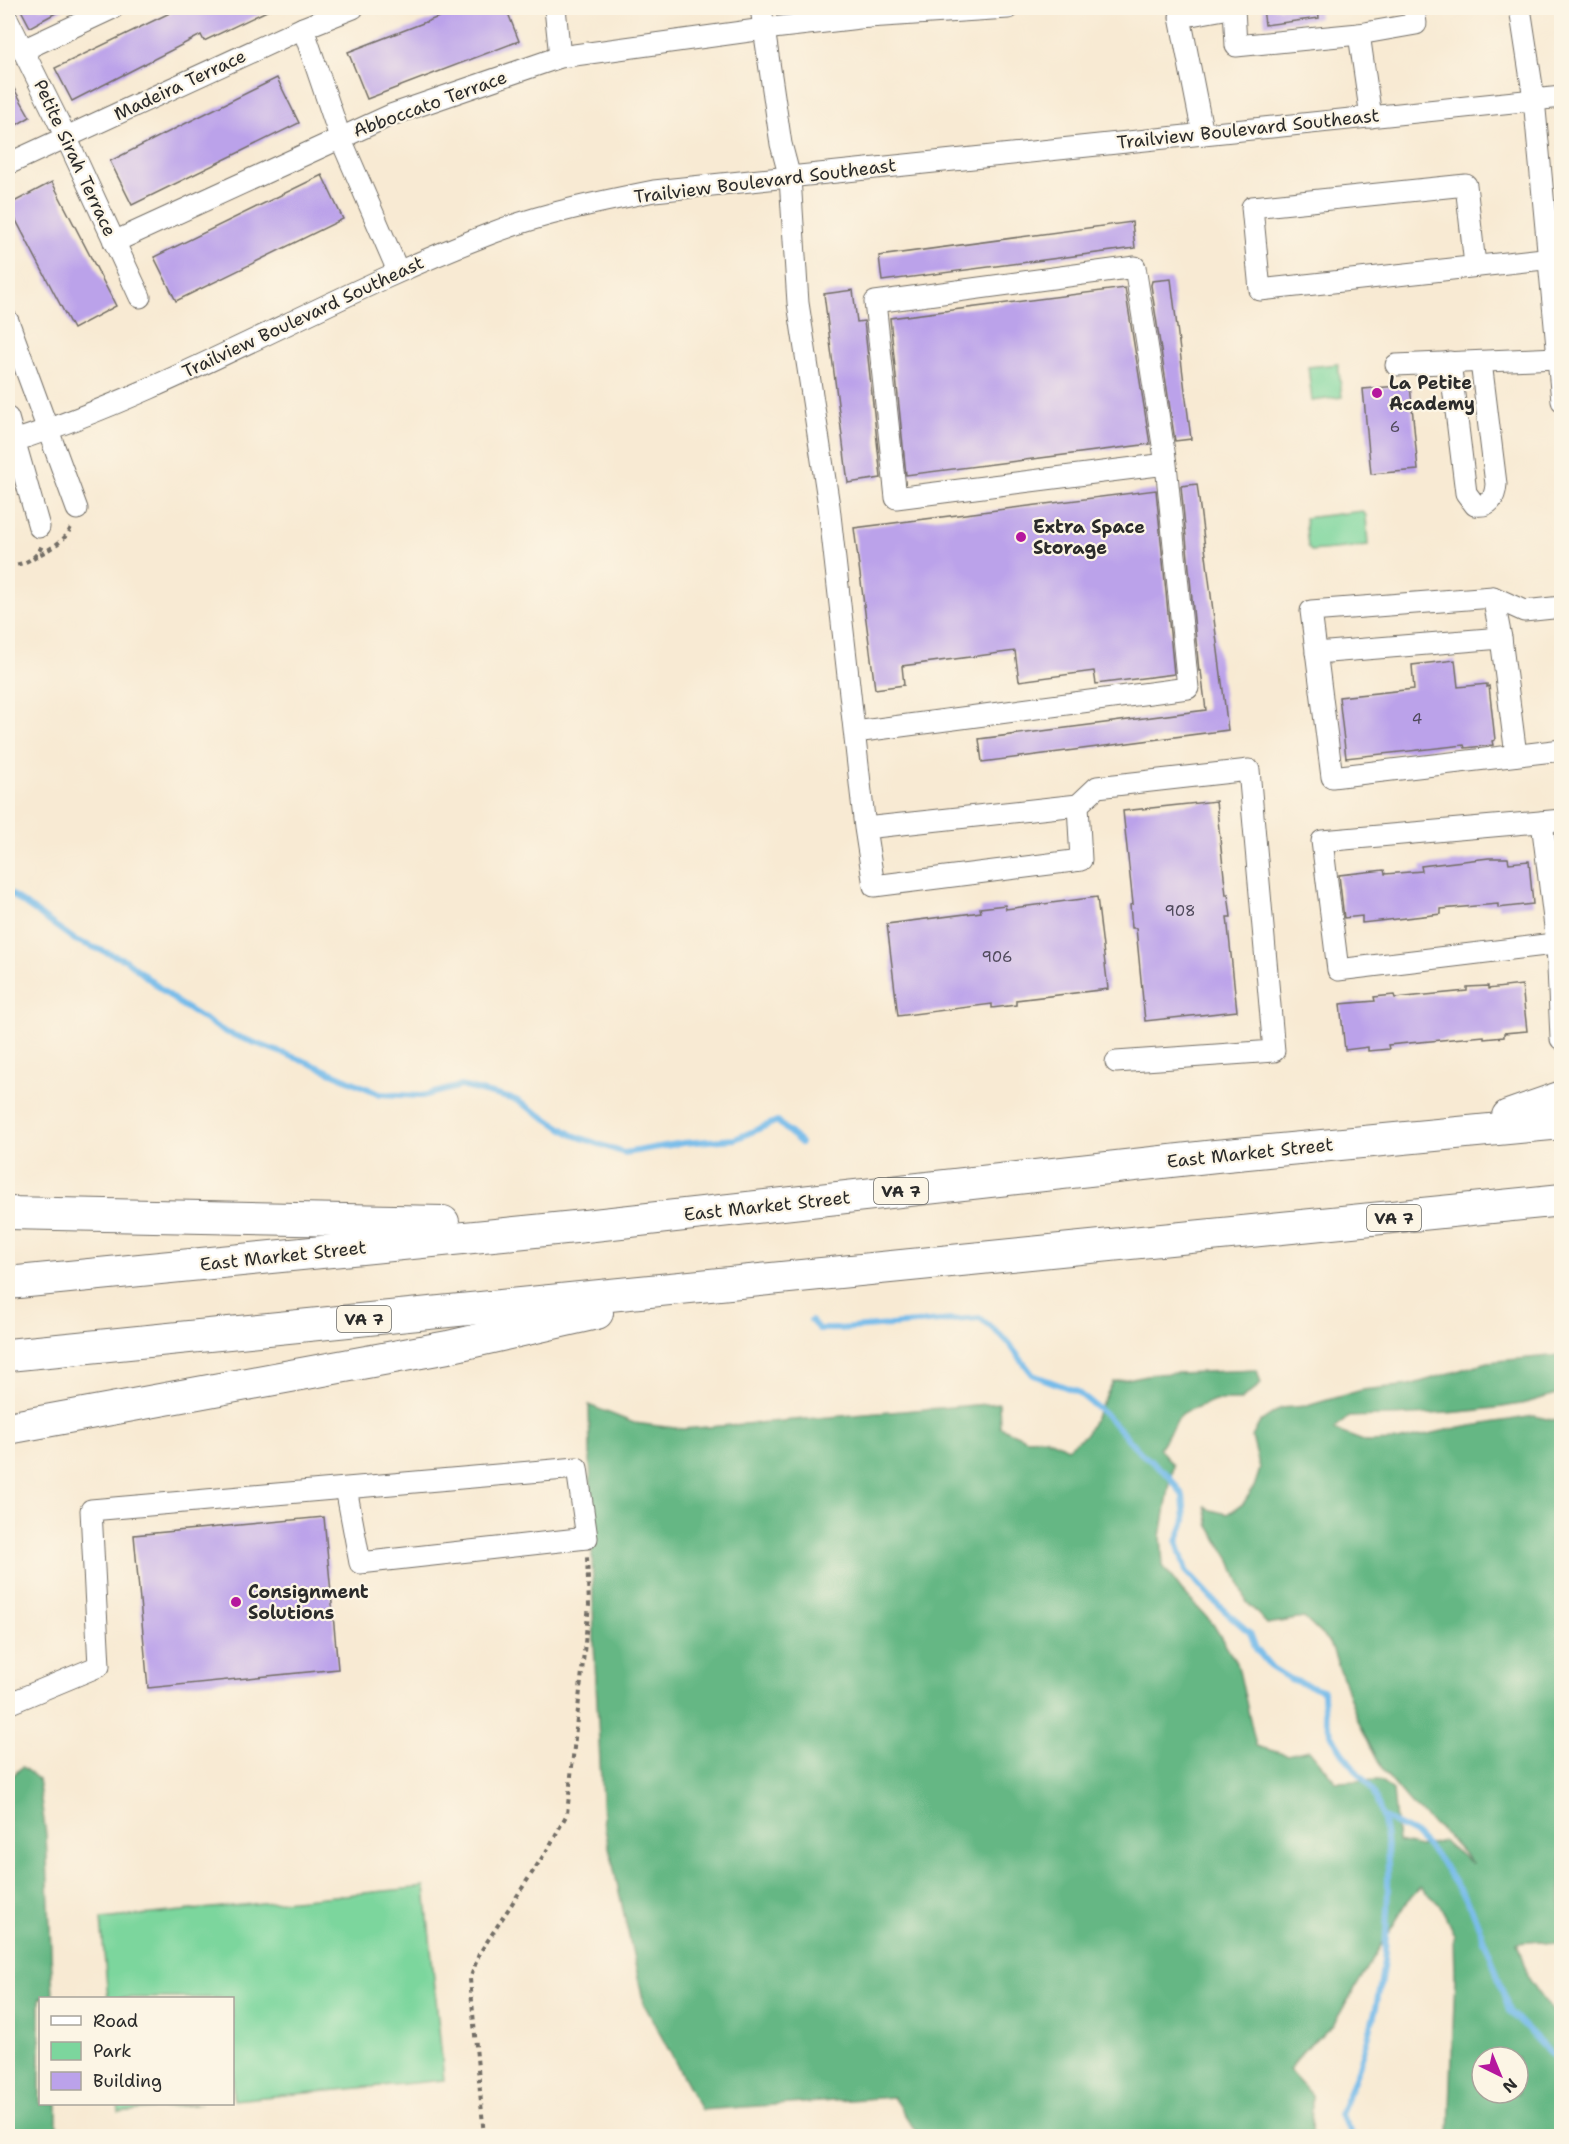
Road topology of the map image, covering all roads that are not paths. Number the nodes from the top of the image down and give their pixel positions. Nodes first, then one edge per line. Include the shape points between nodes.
1 (113, 8) edge
2 (353, 8) edge
3 (555, 8) edge
4 (761, 8) edge
5 (1008, 8) edge
6 (1232, 8) edge
7 (1414, 8) edge
8 (1520, 8) edge
9 (975, 9) edge
10 (868, 12) edge
11 (1179, 12) edge
12 (8, 20) edge
13 (303, 28) junction
14 (764, 29) junction
15 (1359, 34) junction
16 (23, 50) junction
17 (560, 57) junction
18 (1562, 97) edge
19 (1534, 99) junction
20 (1371, 117) junction
21 (1203, 134) junction
22 (66, 137) junction
23 (340, 137) junction
24 (8, 164) edge
25 (790, 178) junction
26 (114, 242) junction
27 (1555, 258) edge
28 (1475, 265) junction
29 (398, 271) junction
30 (140, 297) dead end
31 (8, 321) edge
32 (1557, 358) junction
33 (1450, 362) junction
34 (1481, 362) junction
35 (1396, 366) dead end
36 (1562, 401) edge
37 (8, 418) edge
38 (48, 430) junction
39 (10, 442) edge
40 (1166, 464) junction
41 (77, 509) dead end
42 (39, 527) road end
43 (1493, 597) junction
44 (1562, 608) edge
45 (1501, 638) junction
46 (1316, 653) junction
47 (855, 732) junction
48 (1562, 750) edge
49 (1516, 755) junction
50 (1078, 805) junction
51 (1552, 821) edge
52 (865, 828) junction
53 (1559, 943) edge
54 (1561, 1039) edge
55 (1116, 1062) dead end
56 (1562, 1097) edge
57 (1562, 1123) edge
58 (1461, 1133) junction
59 (1562, 1200) edge
60 (8, 1213) edge
61 (585, 1226) junction
62 (8, 1283) edge
63 (721, 1284) junction
64 (8, 1355) edge
65 (8, 1428) edge
66 (346, 1488) junction
67 (8, 1704) edge

1 - 16 street
2 - 13 street, Madeira Terrace
3 - 17 street
4 - 14 street
5 - 9 street, Abboccato Terrace
6 - 11 street
6 - 15 street via 1236,46
7 - 15 street via 1416,24
8 - 19 street
9 - 10 street, Abboccato Terrace
10 - 14 street, Abboccato Terrace
11 - 21 street
12 - 16 street, Petite Sirah Terrace
13 - 22 street, Madeira Terrace
13 - 23 street
14 - 17 street, Abboccato Terrace
14 - 25 street via 781,144
15 - 20 street
16 - 22 street, Petite Sirah Terrace
17 - 23 street, Abboccato Terrace via 391,115
18 - 19 street, Trailview Boulevard Southeast
19 - 20 street, Trailview Boulevard Southeast
19 - 27 street
20 - 21 street, Trailview Boulevard Southeast
21 - 25 street, Trailview Boulevard Southeast
22 - 24 street, Madeira Terrace
22 - 26 street, Petite Sirah Terrace
23 - 26 street, Abboccato Terrace
23 - 29 street
25 - 29 street, Trailview Boulevard Southeast via 654,191 569,208 493,232
25 - 47 street via 798,303 829,506
26 - 30 street, Petite Sirah Terrace
27 - 28 street
27 - 32 street
28 - 28 street via 1260,290 1252,207 1466,185
29 - 38 street, Trailview Boulevard Southeast via 109,407
31 - 38 street
32 - 34 street
32 - 36 street
33 - 34 street
33 - 34 street via 1466,493 1475,505 1484,506 1495,495 1496,484
33 - 35 street
37 - 39 street
38 - 39 street, Trailview Boulevard Southeast
38 - 41 street
39 - 42 street
40 - 40 street via 1135,267 875,302 896,498
40 - 47 street via 1188,688
43 - 44 street via 1524,611
43 - 45 street
43 - 46 street via 1311,611
45 - 46 street
45 - 49 street
46 - 49 street via 1332,777
47 - 52 street
48 - 49 street
50 - 52 street
50 - 52 street via 1082,860 874,886
50 - 55 street via 1097,787 1249,770 1274,1051
51 - 53 street
51 - 53 street via 1322,842 1338,970
53 - 54 street
56 - 58 highway
57 - 58 highway, East Market Street / VA 7
58 - 61 highway, East Market Street / VA 7
59 - 63 highway, VA 7
60 - 61 highway
61 - 62 highway, East Market Street / VA 7
63 - 64 highway, VA 7
63 - 65 highway via 448,1347
66 - 66 street via 577,1468 586,1538 360,1563
66 - 67 street via 91,1510 99,1666

